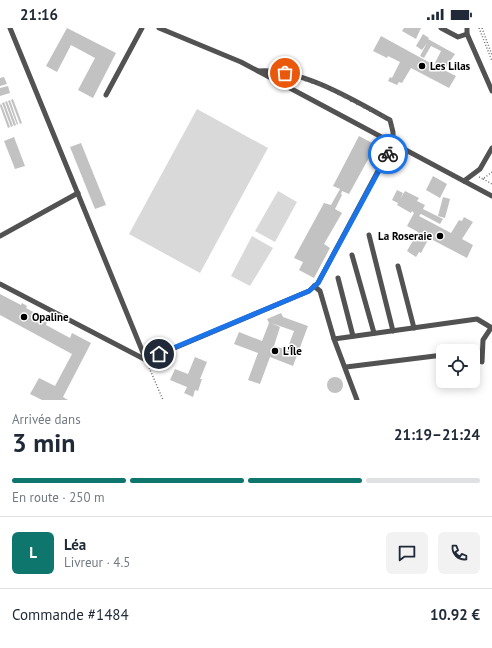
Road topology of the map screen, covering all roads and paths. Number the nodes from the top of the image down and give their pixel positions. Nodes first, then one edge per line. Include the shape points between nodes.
1 (10, 28) edge
2 (142, 28) edge
3 (159, 28) edge
4 (442, 28) edge
5 (467, 28) edge
6 (480, 28) edge
7 (467, 34) junction
8 (491, 56) edge
9 (492, 61) edge
10 (258, 70) junction
11 (492, 91) edge
12 (106, 95) dead end
13 (393, 143) junction
14 (492, 148) edge
15 (492, 172) edge
16 (480, 177) dead end
17 (484, 179) junction
18 (464, 181) junction
19 (492, 184) edge
20 (78, 193) junction
21 (492, 196) edge
22 (369, 235) dead end
23 (0, 236) edge
24 (352, 255) dead end
25 (398, 266) dead end
26 (338, 278) dead end
27 (0, 284) edge
28 (314, 286) junction
29 (414, 328) junction
30 (491, 328) edge
31 (393, 331) junction
32 (374, 333) junction
33 (353, 336) junction
34 (334, 339) junction
35 (481, 351) joint
36 (436, 356) edge
37 (146, 360) junction
38 (482, 362) dead end
39 (346, 367) junction
40 (163, 400) edge
41 (357, 400) edge

1 - 20 lane
2 - 12 lane
3 - 10 lane
4 - 7 lane via 458,37
5 - 7 lane
6 - 8 path
7 - 11 lane
8 - 9 path
10 - 13 lane
10 - 13 lane via 272,69 323,85 390,120
13 - 18 lane
13 - 28 lane via 322,277
14 - 18 lane via 480,168
15 - 17 path
16 - 17 path
17 - 19 path
18 - 21 lane
20 - 23 lane
20 - 37 lane
22 - 31 lane
24 - 32 lane
25 - 29 lane
26 - 33 lane
27 - 37 lane
28 - 34 lane via 320,291
28 - 37 lane via 296,297
29 - 30 lane via 477,319
29 - 31 lane
30 - 35 lane via 483,340
31 - 32 lane
32 - 33 lane
33 - 34 lane
34 - 39 lane
35 - 38 lane
36 - 39 lane
37 - 40 path
39 - 41 lane

